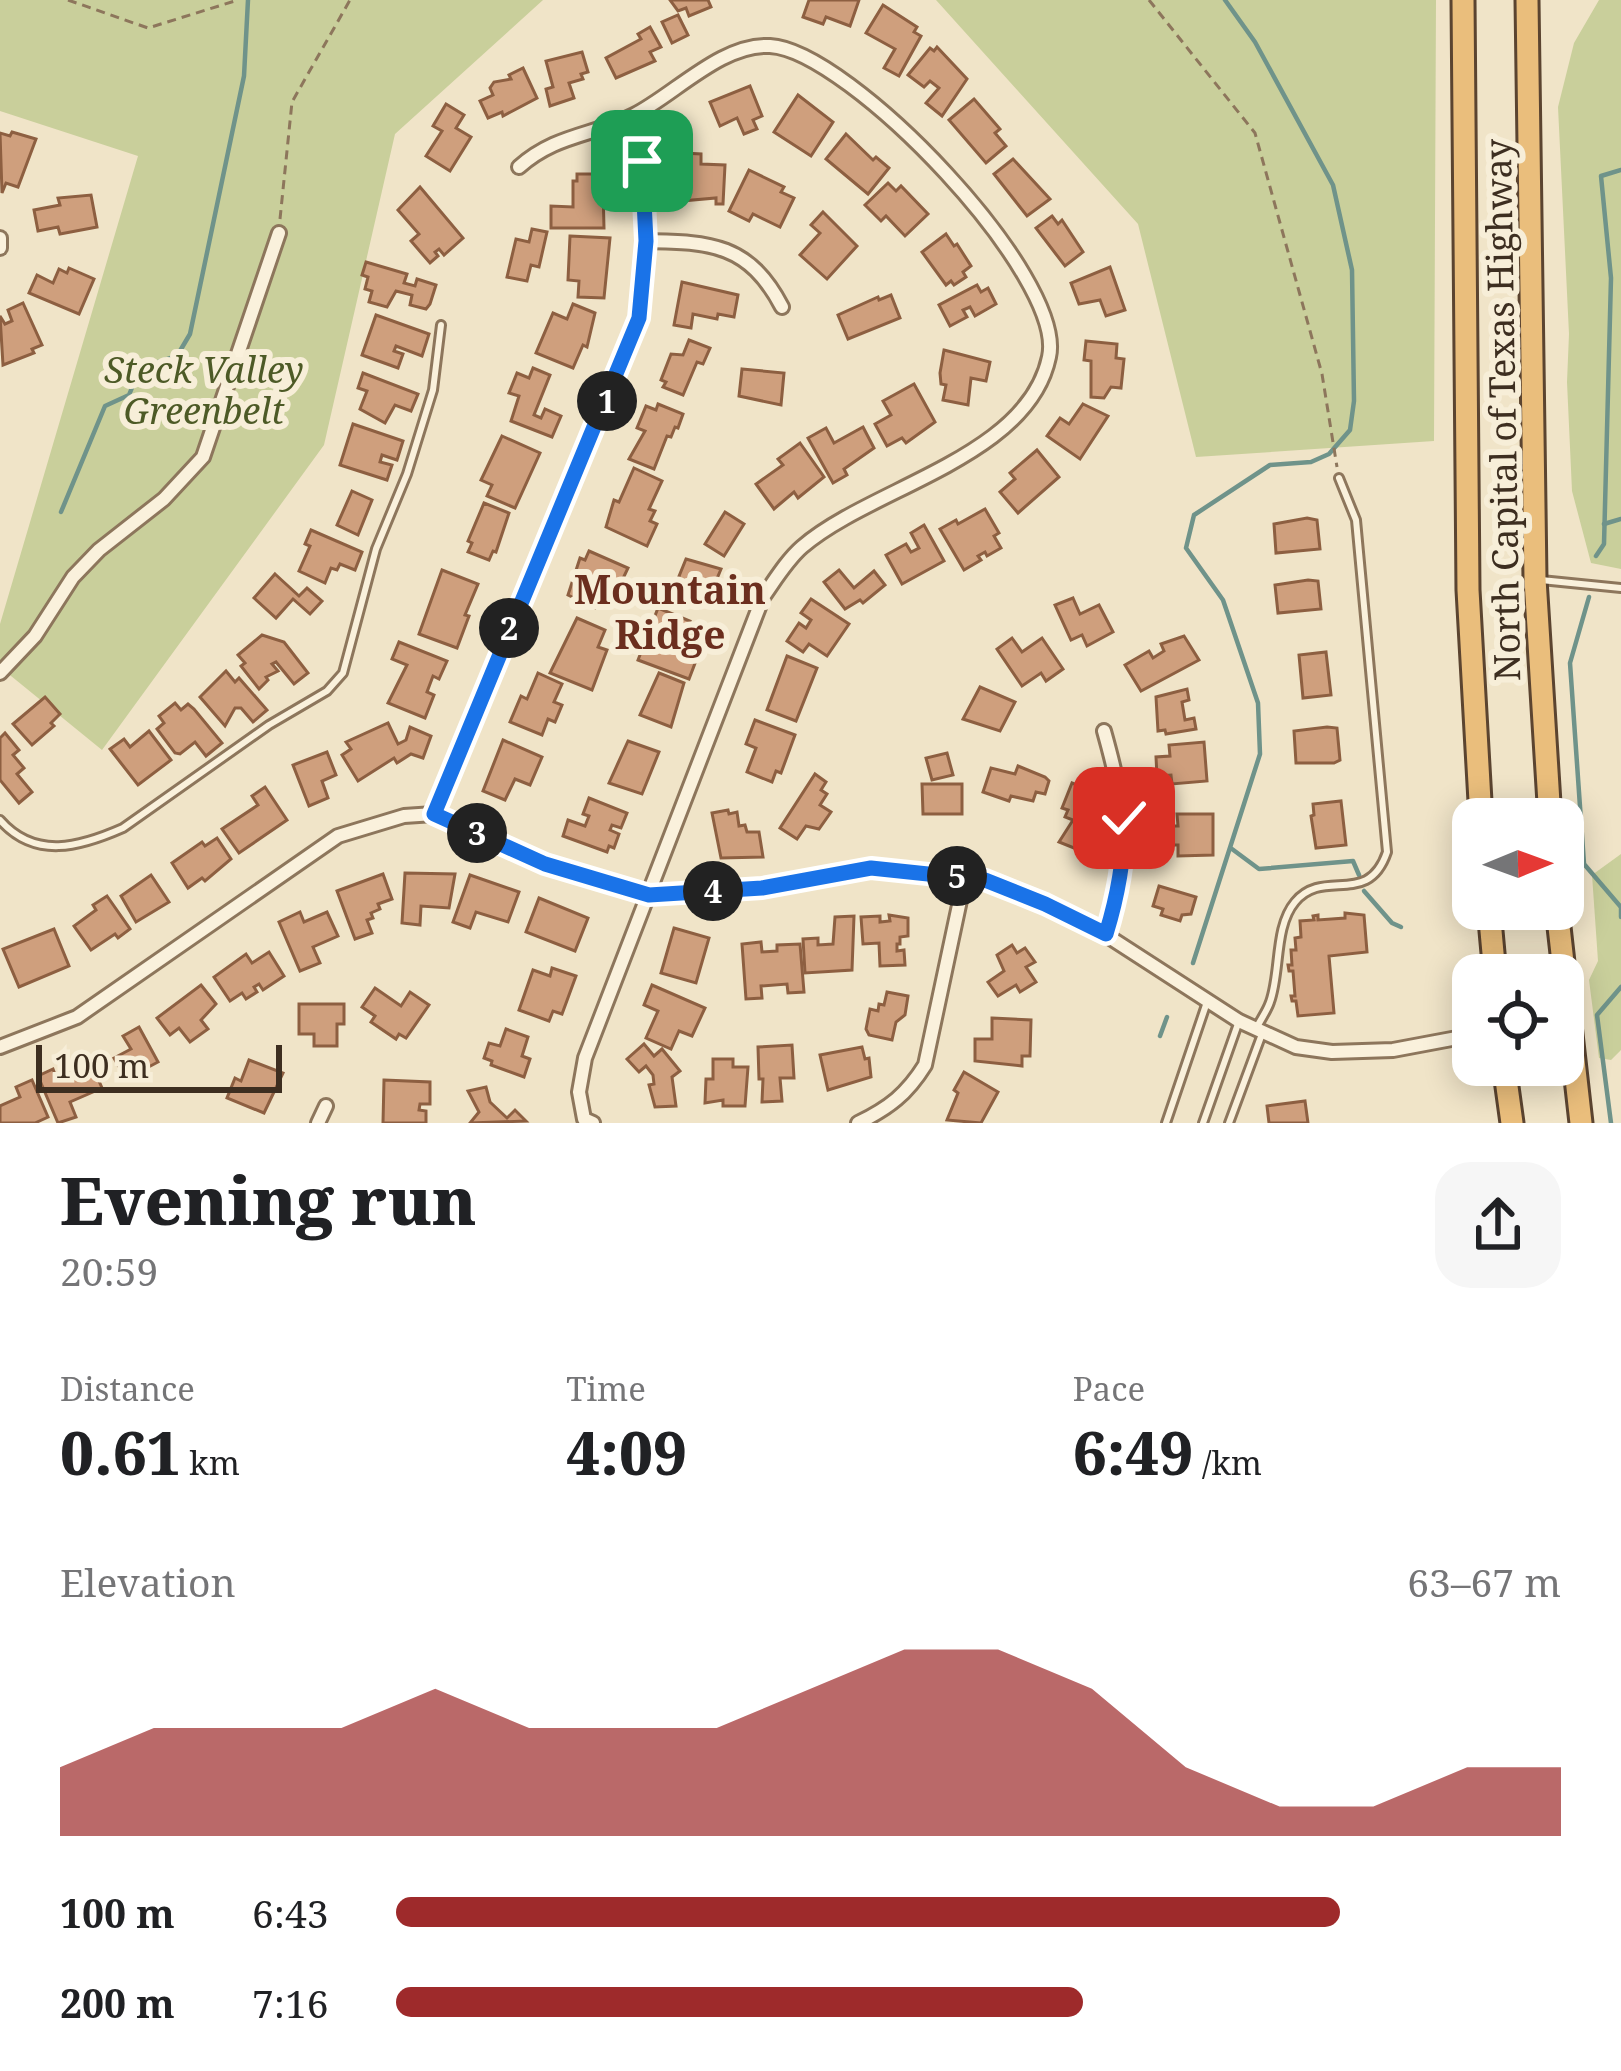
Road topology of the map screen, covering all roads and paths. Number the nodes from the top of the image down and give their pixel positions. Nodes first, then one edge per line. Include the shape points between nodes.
1 (68, 0) edge
2 (238, 0) edge
3 (350, 0) edge
4 (1149, 0) edge
5 (1463, 0) edge
6 (1527, 0) edge
7 (636, 115) junction
8 (519, 166) dead end
9 (279, 232) joint
10 (0, 238) edge
11 (646, 241) junction
12 (0, 248) edge
13 (782, 307) dead end
14 (441, 325) dead end
15 (1339, 478) joint
16 (1535, 579) junction
17 (1621, 588) edge
18 (0, 673) edge
19 (1104, 731) dead end
20 (1480, 798) edge
21 (1549, 798) edge
22 (434, 814) junction
23 (0, 820) edge
24 (965, 877) junction
25 (649, 895) junction
26 (1559, 930) edge
27 (1106, 934) junction
28 (1208, 1002) junction
29 (1239, 1021) junction
30 (1259, 1032) junction
31 (1452, 1039) edge
32 (0, 1047) edge
33 (1507, 1086) edge
34 (326, 1106) dead end
35 (318, 1123) edge
36 (593, 1123) edge
37 (858, 1123) edge
38 (1166, 1123) edge
39 (1203, 1123) edge
40 (1229, 1123) edge
41 (1512, 1123) edge
42 (1581, 1123) edge

1 - 2 path via 148,28
3 - 9 path via 292,102
4 - 15 path via 1255,133 1322,374
5 - 20 highway, North Capital of Texas Highway via 1468,590
6 - 16 highway, North Capital of Texas Highway
7 - 8 street via 541,148
7 - 11 street
7 - 25 street via 722,59 763,45 806,56 951,176 1041,302 1051,354 1041,381 998,430 826,530 781,572 748,628
9 - 18 street via 202,457 73,577
10 - 12 street
11 - 13 street via 732,252 769,281
11 - 22 street via 639,318 624,361
14 - 23 lane via 433,390 335,684 100,838 51,846 14,836
15 - 30 lane via 1356,520 1387,852 1371,879 1312,889 1292,905
16 - 17 lane
16 - 21 highway, North Capital of Texas Highway
19 - 27 street via 1125,854
22 - 25 street via 545,864
22 - 32 street via 338,836 77,1017
24 - 25 street via 871,868 762,888
24 - 27 street via 1010,888
24 - 37 street via 925,1065 909,1090
25 - 36 street via 585,1058 579,1092 584,1119
26 - 42 highway
27 - 28 street
28 - 29 street
28 - 38 lane
29 - 30 street
29 - 39 lane
30 - 31 street via 1332,1052
30 - 40 lane
33 - 41 highway
34 - 35 street

